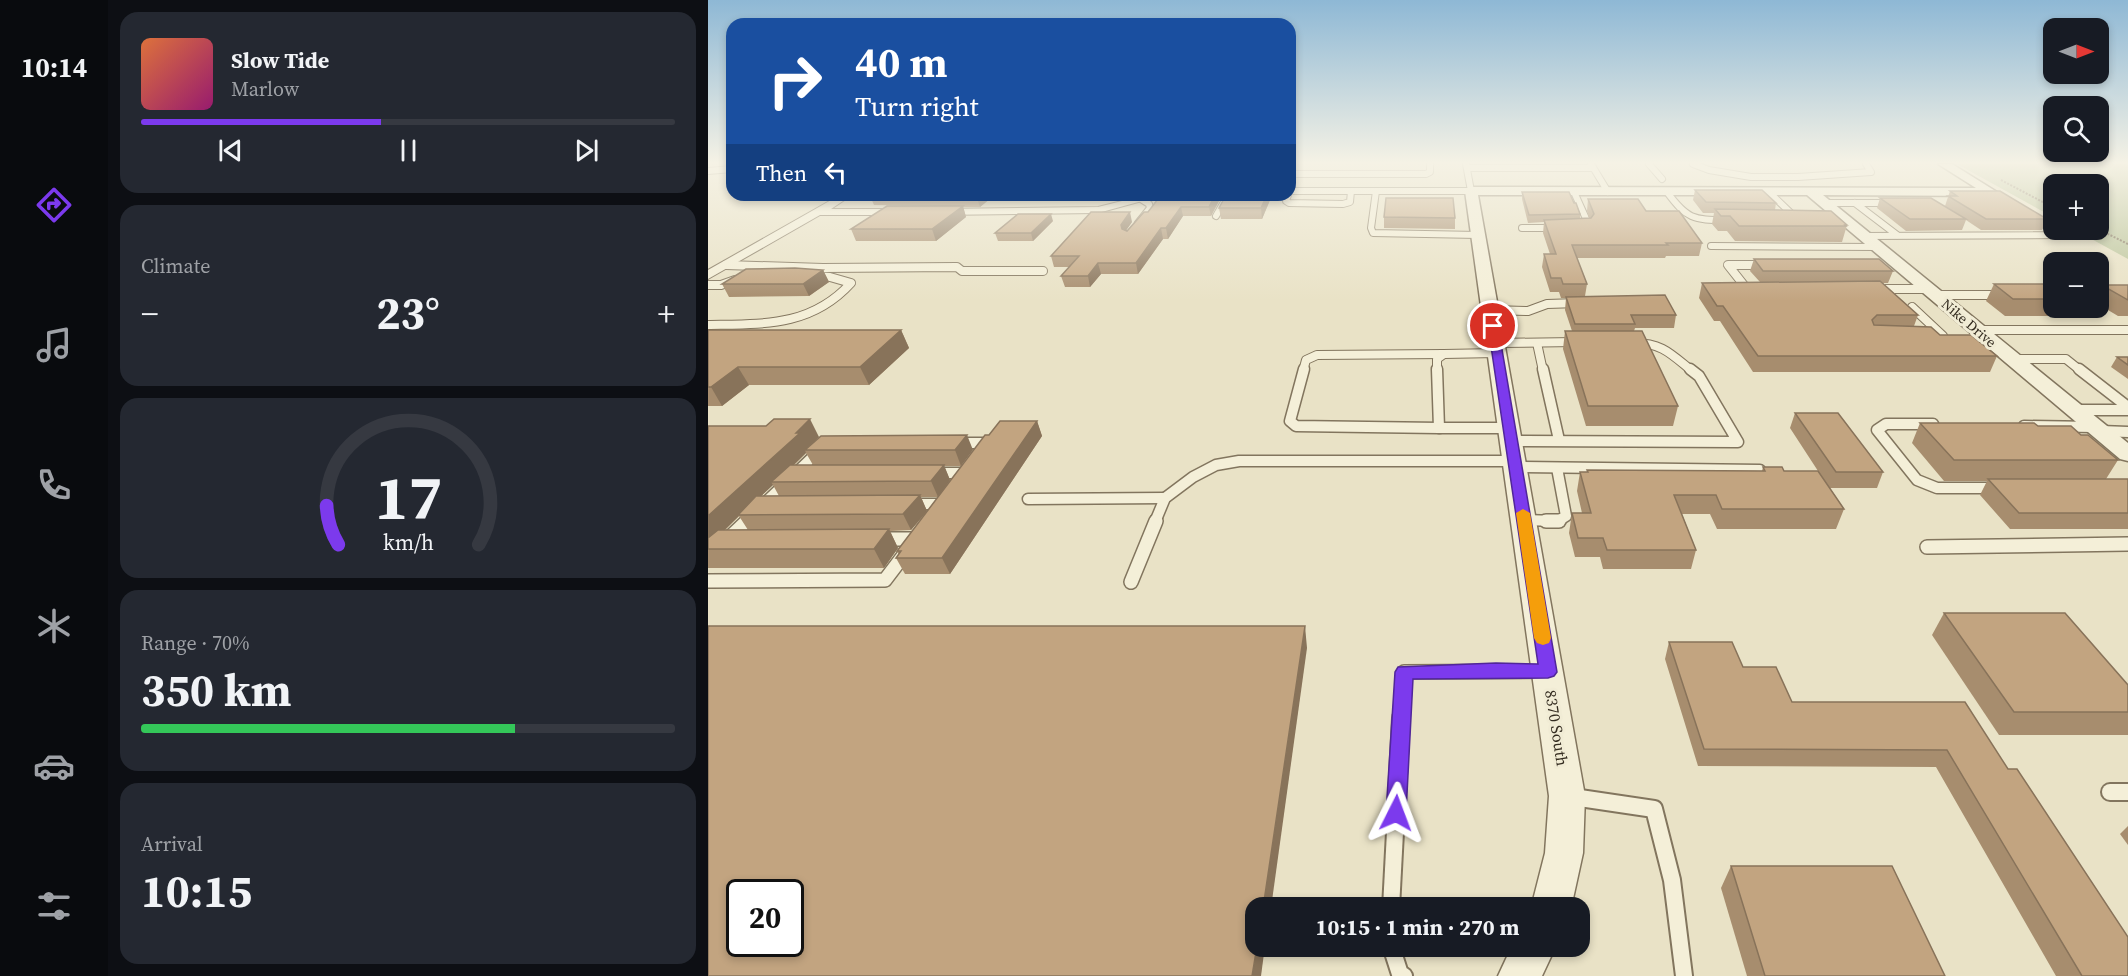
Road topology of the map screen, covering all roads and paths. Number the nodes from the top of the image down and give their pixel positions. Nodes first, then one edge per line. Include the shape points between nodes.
1 (820, 210) edge
2 (1077, 210) edge
3 (1095, 210) edge
4 (1149, 210) edge
5 (1220, 210) edge
6 (1374, 210) edge
7 (1474, 210) edge
8 (1582, 210) edge
9 (1679, 210) edge
10 (1787, 210) edge
11 (1829, 210) edge
12 (1863, 210) edge
13 (2020, 210) edge
14 (816, 212) junction
15 (1074, 212) junction
16 (1216, 216) dead end
17 (1731, 220) edge
18 (1787, 220) edge
19 (1798, 220) junction
20 (1809, 221) edge
21 (1135, 227) edge
22 (1522, 228) dead end
23 (1563, 228) edge
24 (1577, 228) edge
25 (1970, 228) dead end
26 (1478, 235) junction
27 (1980, 235) junction
28 (2109, 235) edge
29 (1864, 236) junction
30 (1896, 236) junction
31 (2128, 244) edge
32 (1711, 246) dead end
33 (1878, 247) junction
34 (726, 265) junction
35 (1773, 265) edge
36 (1043, 271) dead end
37 (708, 275) edge
38 (769, 276) edge
39 (741, 278) edge
40 (708, 285) edge
41 (1759, 289) edge
42 (1861, 289) edge
43 (1932, 292) junction
44 (2011, 295) edge
45 (1585, 303) edge
46 (1912, 307) edge
47 (1490, 310) junction
48 (708, 325) edge
49 (2128, 330) edge
50 (1979, 334) junction
51 (1931, 336) edge
52 (1943, 336) junction
53 (1954, 336) edge
54 (1587, 342) edge
55 (1620, 342) edge
56 (1537, 343) junction
57 (1496, 348) junction
58 (1444, 354) junction
59 (2013, 359) junction
60 (2128, 408) edge
61 (2075, 410) junction
62 (1944, 424) edge
63 (2014, 426) edge
64 (1439, 428) junction
65 (2098, 429) junction
66 (2128, 432) edge
67 (1559, 440) junction
68 (826, 444) edge
69 (941, 444) edge
70 (1512, 449) junction
71 (2128, 454) edge
72 (970, 466) junction
73 (1557, 468) junction
74 (1760, 470) edge
75 (920, 473) edge
76 (2009, 488) edge
77 (1166, 498) junction
78 (1028, 499) dead end
79 (894, 504) edge
80 (1524, 520) junction
81 (868, 539) edge
82 (727, 540) junction
83 (750, 540) edge
84 (2128, 544) edge
85 (1927, 547) dead end
86 (708, 558) edge
87 (708, 580) edge
88 (1131, 582) dead end
89 (1548, 672) junction
90 (2110, 792) dead end
91 (2128, 792) edge
92 (1567, 796) junction
93 (1392, 897) edge
94 (1554, 897) edge
95 (1395, 957) edge
96 (1529, 957) edge
97 (1404, 976) edge
98 (1519, 976) edge
99 (1684, 976) edge

1 - 14 street
2 - 15 street
3 - 15 street
4 - 21 lane
5 - 16 lane
6 - 26 lane via 1374,233
7 - 26 street, 8370 South
8 - 24 lane via 1588,223
9 - 17 lane via 1690,218
10 - 19 lane
11 - 29 street, Nike Drive
12 - 30 lane
13 - 27 lane via 2060,235
14 - 15 street
14 - 34 street
18 - 19 lane
19 - 20 lane
22 - 23 lane
25 - 27 lane
26 - 47 street, 8370 South
27 - 30 lane
28 - 31 path
29 - 30 lane
29 - 33 street, Nike Drive
32 - 33 lane
33 - 43 street, Nike Drive via 1893,265
34 - 36 lane
34 - 37 street
35 - 41 lane via 1728,265 1747,289
38 - 48 lane via 830,277 851,283 833,304 791,321
39 - 40 lane
42 - 43 lane
43 - 44 lane
43 - 50 street, Nike Drive
45 - 47 lane via 1547,304 1531,310
46 - 52 lane
47 - 57 street, 8370 South
49 - 50 lane
50 - 59 street, Nike Drive
51 - 52 lane
52 - 53 lane
54 - 56 lane
55 - 67 lane via 1662,347 1699,376 1738,442
56 - 57 lane
56 - 67 lane
57 - 58 lane
57 - 70 street, 8370 South
58 - 64 lane via 1437,359
58 - 64 lane via 1317,355 1306,360 1290,421 1296,426
59 - 60 lane via 2066,359
59 - 61 street, Nike Drive
60 - 61 lane
61 - 65 street, Nike Drive
62 - 76 lane via 1886,424 1877,430 1917,480 1937,488
63 - 65 lane
64 - 70 lane
65 - 66 lane
65 - 71 street, Nike Drive
67 - 70 lane
68 - 82 lane via 801,473
69 - 72 lane via 987,443
70 - 73 lane
70 - 77 lane via 1239,461 1216,465
70 - 80 street, 8370 South
72 - 75 lane
72 - 79 lane via 944,500
73 - 74 lane
73 - 80 lane via 1566,516 1558,521
77 - 78 lane
77 - 88 lane
80 - 89 street, 8370 South
81 - 87 lane via 919,535 885,580
82 - 83 lane
82 - 86 lane
84 - 85 lane
89 - 92 street, 8370 South
89 - 93 lane via 1404,672
90 - 91 lane
92 - 94 street, 8370 South via 1566,848
92 - 99 lane via 1654,809 1672,880
95 - 97 lane
96 - 98 street

